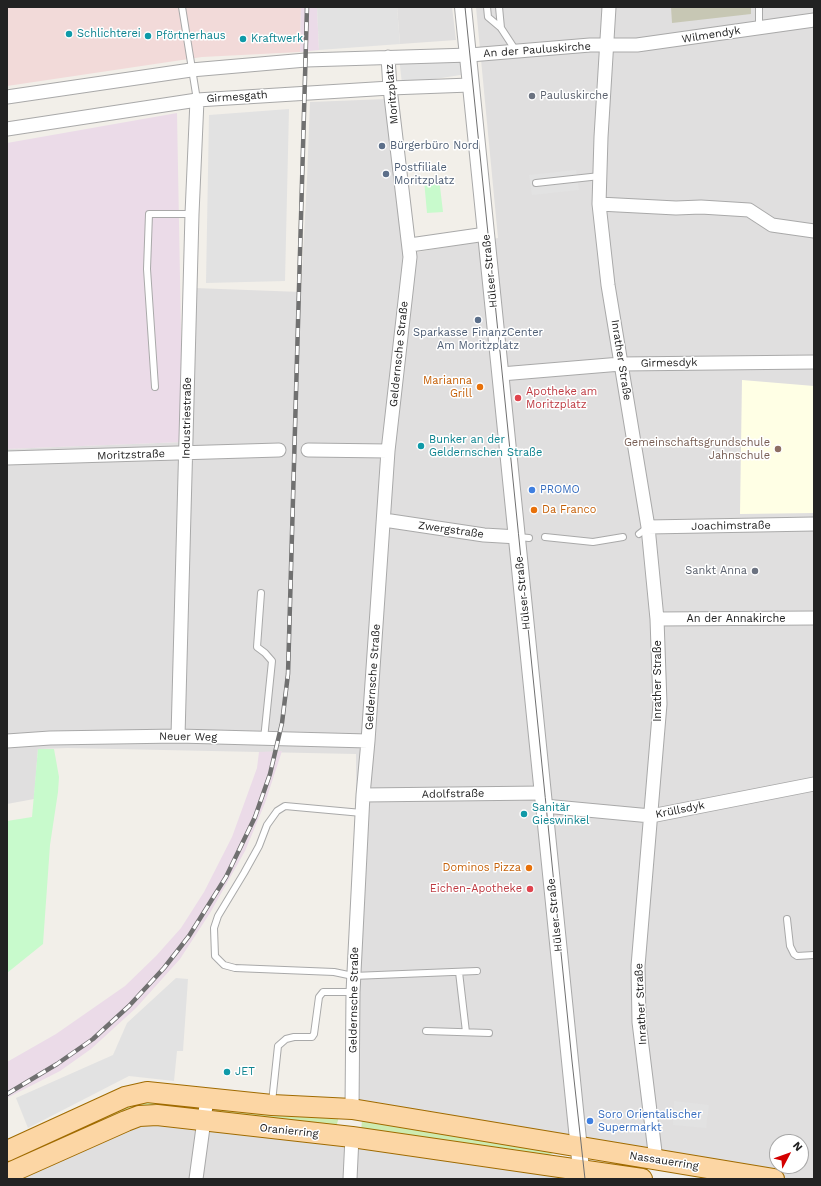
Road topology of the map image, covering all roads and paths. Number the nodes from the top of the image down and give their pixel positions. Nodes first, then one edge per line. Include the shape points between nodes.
1 (182, 7) edge
2 (463, 7) edge
3 (486, 7) edge
4 (499, 7) edge
5 (609, 7) edge
6 (760, 7) edge
7 (814, 20) edge
8 (501, 28) junction
9 (759, 28) junction
10 (607, 45) junction
11 (516, 51) junction
12 (467, 55) junction
13 (388, 57) junction
14 (191, 70) junction
15 (470, 85) junction
16 (390, 88) junction
17 (7, 97) edge
18 (197, 100) junction
19 (7, 129) edge
20 (600, 176) junction
21 (536, 183) dead end
22 (599, 204) junction
23 (192, 214) junction
24 (814, 231) edge
25 (486, 234) junction
26 (410, 245) junction
27 (814, 362) edge
28 (621, 364) junction
29 (501, 374) junction
30 (155, 387) dead end
31 (279, 450) dead end
32 (308, 450) dead end
33 (388, 451) junction
34 (186, 453) junction
35 (7, 458) edge
36 (384, 520) junction
37 (814, 524) edge
38 (644, 531) junction
39 (545, 537) dead end
40 (623, 537) dead end
41 (523, 538) junction
42 (262, 593) dead end
43 (814, 618) edge
44 (657, 619) junction
45 (178, 736) junction
46 (264, 739) junction
47 (7, 741) edge
48 (368, 741) junction
49 (814, 784) edge
50 (363, 795) junction
51 (543, 800) junction
52 (362, 813) junction
53 (651, 816) junction
54 (787, 919) dead end
55 (814, 955) edge
56 (477, 971) dead end
57 (459, 972) junction
58 (353, 976) junction
59 (352, 992) junction
60 (426, 1031) dead end
61 (466, 1032) junction
62 (489, 1033) dead end
63 (207, 1098) junction
64 (272, 1105) junction
65 (352, 1109) junction
66 (204, 1121) junction
67 (352, 1137) junction
68 (579, 1147) junction
69 (7, 1151) edge
70 (656, 1160) junction
71 (7, 1174) edge
72 (582, 1175) edge
73 (196, 1179) edge
74 (350, 1179) edge
75 (642, 1179) edge
76 (774, 1179) edge

1 - 14 lane
2 - 12 street, Hülser Straße
3 - 8 lane via 488,17
4 - 8 lane
5 - 10 street, Inrather Straße
6 - 9 lane
7 - 9 street, Wilmendyk
8 - 11 lane
9 - 10 street, Wilmendyk via 637,45
10 - 11 street, An der Pauluskirche
10 - 20 street, Inrather Straße
11 - 12 street, An der Pauluskirche
12 - 13 street
12 - 15 street, Hülser Straße
13 - 14 street via 306,60
13 - 16 street, Moritzplatz
14 - 17 street
14 - 18 lane
15 - 16 street, Girmesgath
15 - 25 street, Hülser Straße
16 - 18 street, Girmesgath
16 - 26 street, Moritzplatz
18 - 19 street, Girmesgath
18 - 23 street, Industriestraße
20 - 21 lane
20 - 22 street, Inrather Straße
22 - 24 street via 749,210 772,224
22 - 28 street, Inrather Straße via 608,285
23 - 30 lane via 149,214 147,269
23 - 34 street, Industriestraße
25 - 26 street
25 - 29 street, Hülser Straße
26 - 33 street, Geldernsche Straße
27 - 28 street, Girmesdyk
28 - 29 street, Girmesdyk
28 - 38 street, Inrather Straße
29 - 41 street, Hülser Straße
31 - 34 street, Moritzstraße
32 - 33 street
33 - 36 street, Geldernsche Straße
34 - 35 street, Moritzstraße
34 - 45 street, Industriestraße
36 - 41 street, Zwergstraße via 484,535
36 - 48 street, Geldernsche Straße
37 - 38 street, Joachimstraße
38 - 44 street, Inrather Straße
39 - 40 lane via 592,542
41 - 51 street, Hülser Straße
42 - 46 lane via 257,647 272,661
43 - 44 street, An der Annakirche
44 - 53 street, Inrather Straße via 660,704
45 - 46 street, Neuer Weg
45 - 47 street, Neuer Weg
46 - 48 street, Neuer Weg
48 - 50 street, Geldernsche Straße
49 - 53 street, Krüllsdyk
50 - 51 street, Adolfstraße
50 - 52 street, Geldernsche Straße
51 - 53 street, Krüllsdyk
51 - 68 street, Hülser Straße
52 - 58 street, Geldernsche Straße
52 - 58 lane via 285,806 277,811 267,825 259,846 218,916 214,928 215,956 224,965 235,968 334,972
53 - 70 street, Inrather Straße via 638,966 640,1022
54 - 55 lane via 790,946 794,954
56 - 57 lane
57 - 58 lane
57 - 61 lane
58 - 59 street, Geldernsche Straße
59 - 64 lane via 323,992 319,997 312,1037 286,1039 278,1046
59 - 65 street, Geldernsche Straße
60 - 61 lane
61 - 62 lane
63 - 64 main road
63 - 66 street
63 - 69 main road via 147,1092 136,1094
64 - 65 main road
65 - 68 main road
66 - 67 main road, Oranierring
66 - 71 main road, Oranierring via 157,1115 139,1116
66 - 73 street
67 - 72 main road, Oranierring
67 - 74 street
68 - 70 main road, Nassauerring
68 - 72 street, Hülser Straße
70 - 76 main road, Nassauerring
72 - 75 main road, Nassauerring

